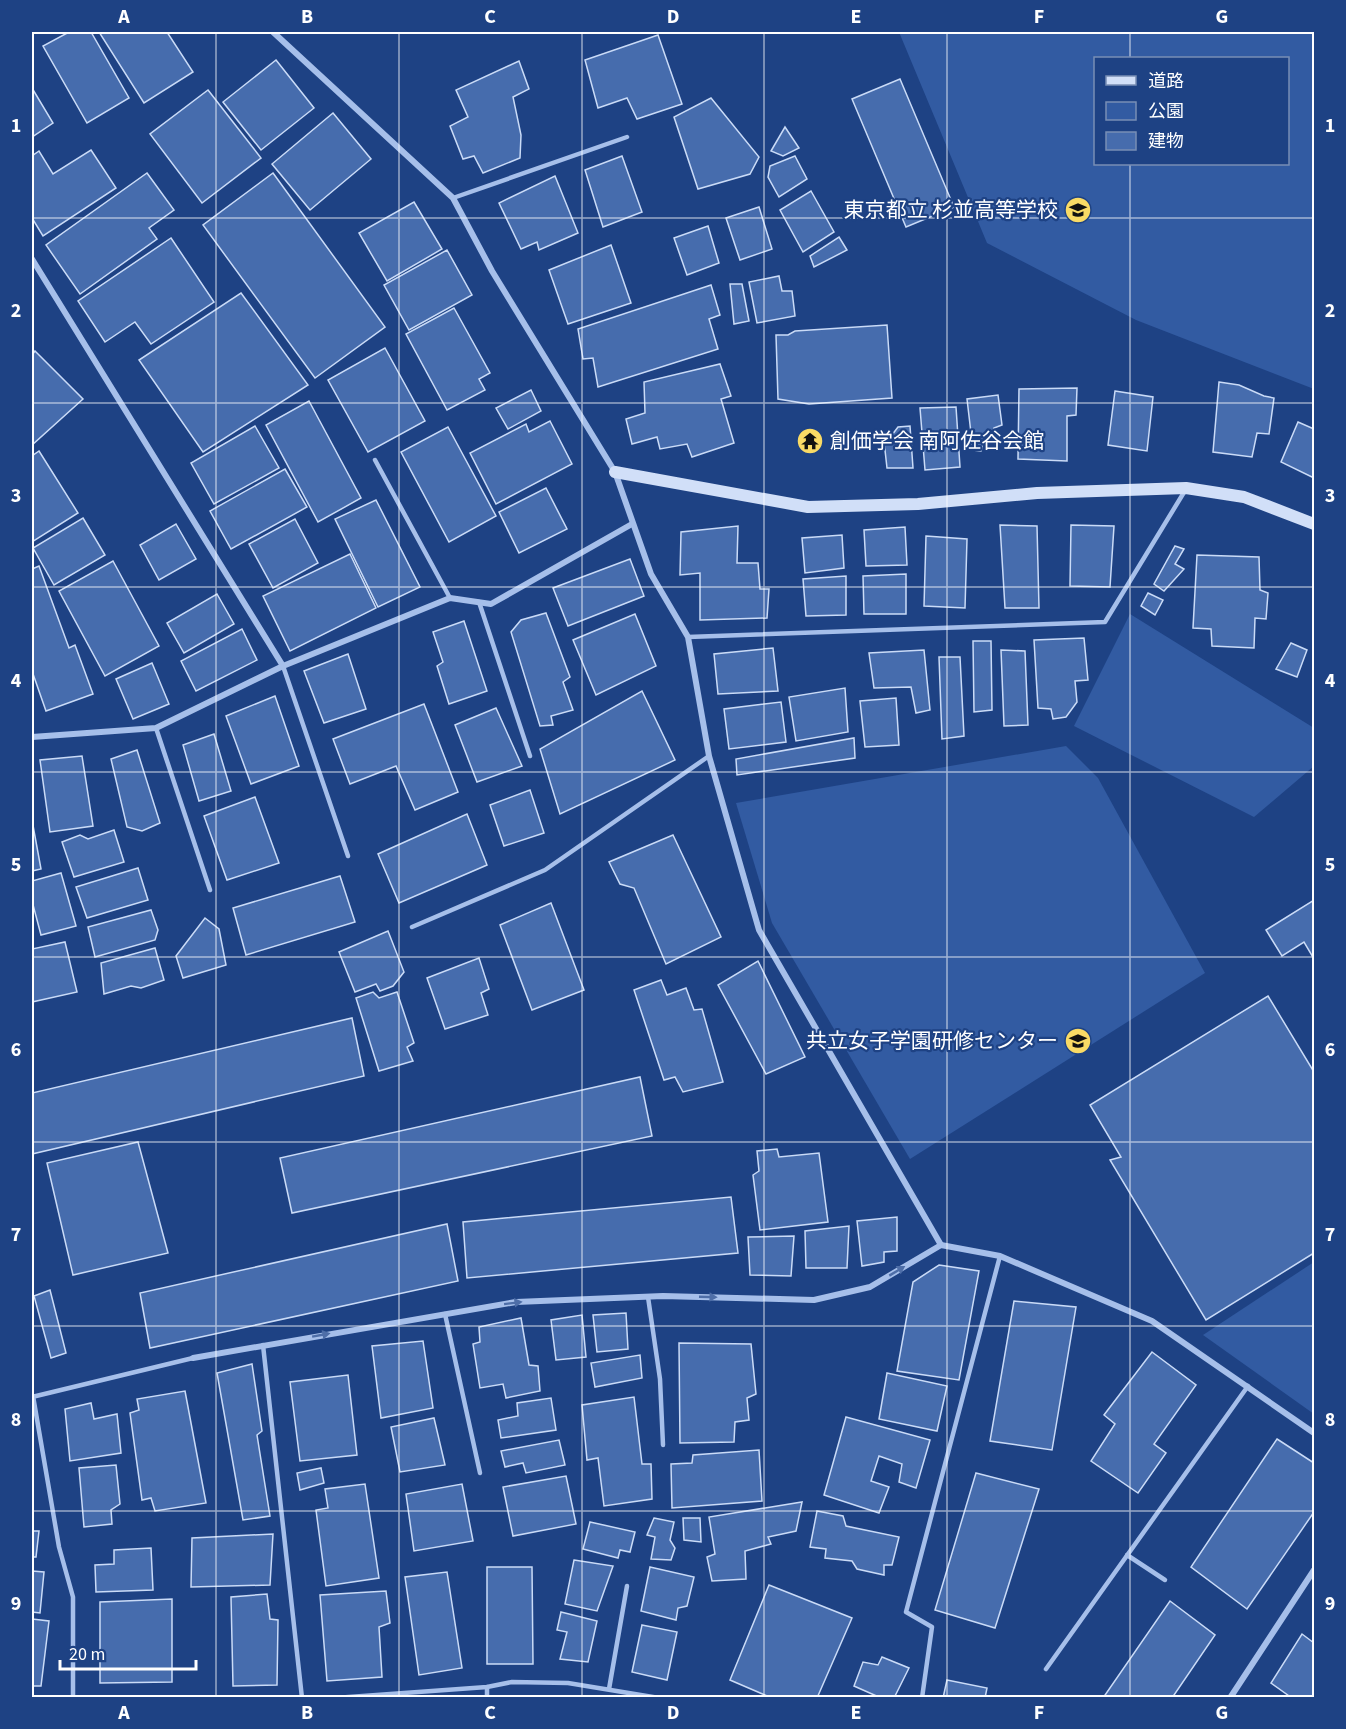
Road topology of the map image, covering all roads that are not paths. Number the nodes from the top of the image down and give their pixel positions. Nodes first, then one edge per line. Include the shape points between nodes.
1 (273, 32) edge
2 (627, 137) dead end
3 (453, 198) junction
4 (32, 259) edge
5 (375, 460) dead end
6 (615, 472) junction
7 (1186, 488) junction
8 (632, 524) junction
9 (1314, 524) edge
10 (450, 598) junction
11 (479, 602) junction
12 (688, 637) junction
13 (283, 666) junction
14 (156, 728) junction
15 (32, 737) edge
16 (530, 756) dead end
17 (710, 756) junction
18 (348, 856) dead end
19 (210, 890) dead end
20 (412, 927) dead end
21 (941, 1245) junction
22 (1000, 1256) junction
23 (648, 1297) junction
24 (445, 1314) junction
25 (263, 1345) junction
26 (193, 1358) joint
27 (1248, 1386) junction
28 (32, 1397) edge
29 (1314, 1433) edge
30 (663, 1445) dead end
31 (480, 1473) dead end
32 (1127, 1555) junction
33 (1314, 1570) edge
34 (1164, 1580) dead end
35 (627, 1586) dead end
36 (1046, 1669) dead end
37 (487, 1687) junction
38 (609, 1689) junction
39 (73, 1698) edge
40 (302, 1698) edge
41 (335, 1698) edge
42 (487, 1698) edge
43 (659, 1698) edge
44 (922, 1698) edge
45 (1230, 1698) edge

1 - 3 street
2 - 3 lane
3 - 6 street via 492,271
4 - 13 street
5 - 10 lane
6 - 7 street via 808,507
6 - 8 street
7 - 9 street via 1244,497
7 - 12 lane via 1105,622
8 - 11 street via 491,604
8 - 12 street via 651,574
10 - 11 street
10 - 13 street
11 - 16 lane
12 - 17 street
13 - 14 street
13 - 18 lane
14 - 15 street
14 - 19 lane
17 - 20 lane via 545,870
17 - 21 street via 759,930
21 - 22 street
23 -> 21 street via 814,1300 870,1287
22 - 27 street via 1152,1321
22 - 44 lane via 906,1612 932,1627
24 -> 23 street via 516,1302
23 - 30 lane via 660,1379
25 -> 24 street
24 - 31 lane
25 - 26 street
25 - 40 lane
26 - 28 lane
27 - 29 street
27 - 32 lane
28 - 39 lane via 59,1547 73,1597
32 - 34 lane
32 - 36 lane
33 - 45 street
35 - 38 lane
37 - 38 lane via 512,1682 568,1683
37 - 41 lane
37 - 42 lane
38 - 43 lane

